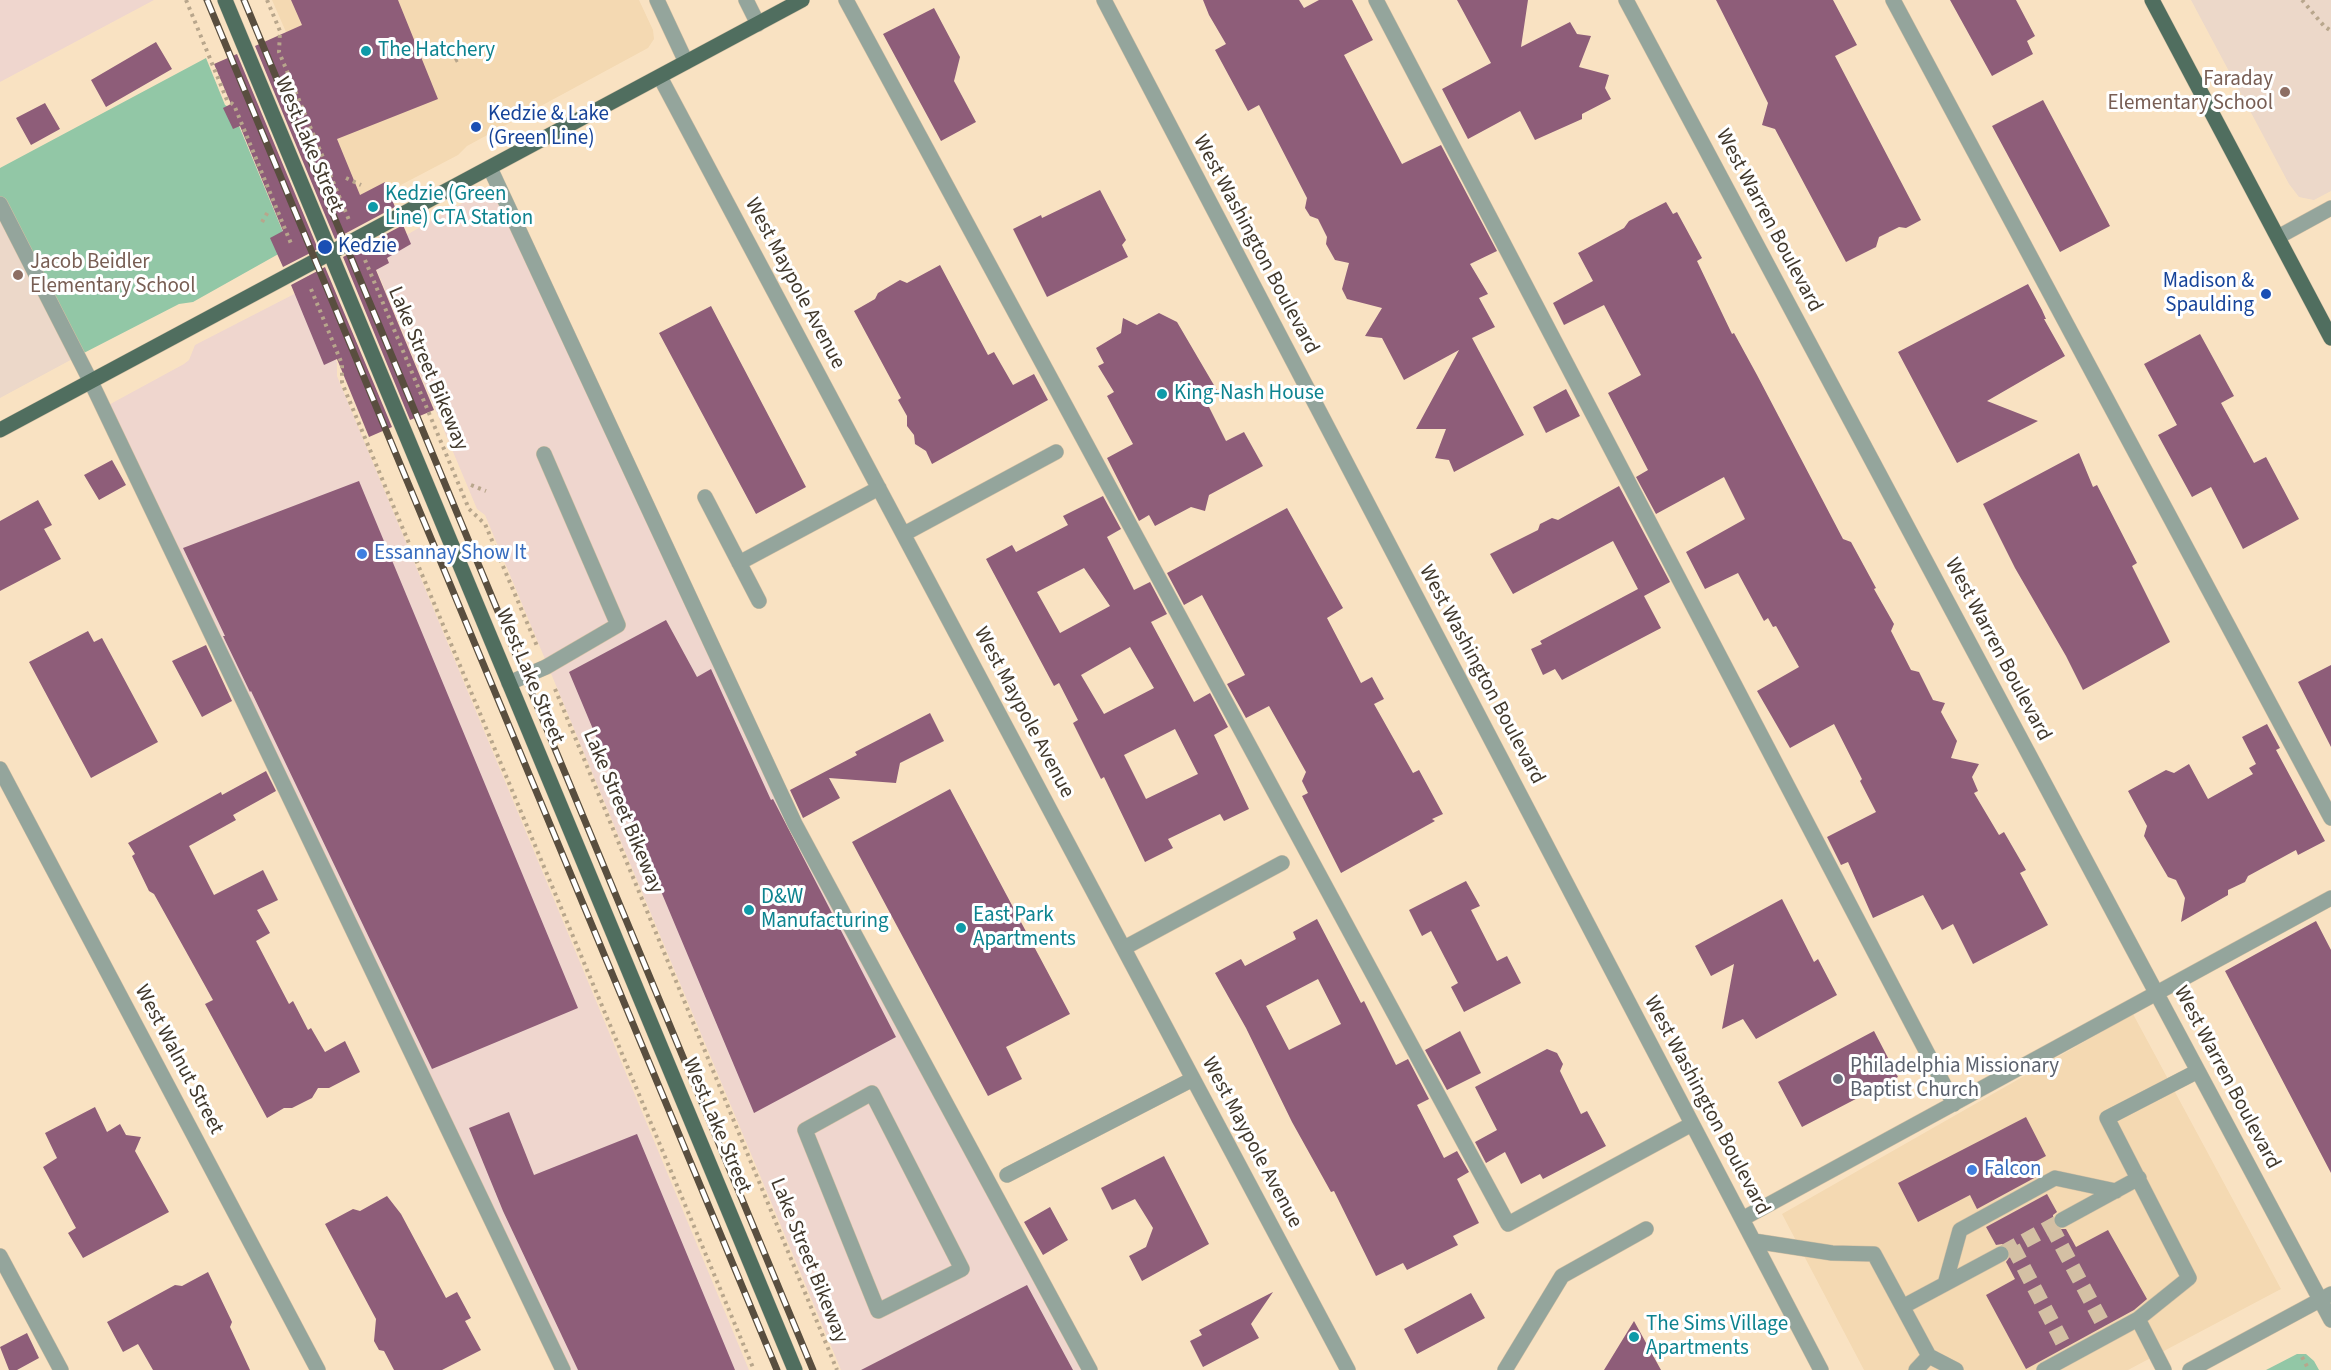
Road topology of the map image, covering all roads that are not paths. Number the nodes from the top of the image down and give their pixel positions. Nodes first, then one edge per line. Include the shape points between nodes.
1 (225, 0) edge
2 (657, 0) edge
3 (746, 0) edge
4 (802, 0) edge
5 (846, 0) edge
6 (1104, 0) edge
7 (1376, 0) edge
8 (1626, 0) edge
9 (1893, 0) edge
10 (2152, 0) edge
11 (758, 24) junction
12 (686, 62) junction
13 (660, 76) junction
14 (490, 168) junction
15 (0, 204) edge
16 (2331, 208) edge
17 (2278, 237) junction
18 (331, 253) junction
19 (2331, 338) edge
20 (91, 381) junction
21 (0, 430) edge
22 (1056, 452) dead end
23 (544, 454) dead end
24 (879, 488) junction
25 (705, 497) dead end
26 (904, 534) junction
27 (739, 563) junction
28 (759, 600) dead end
29 (509, 683) junction
30 (0, 769) edge
31 (2331, 818) edge
32 (1282, 862) dead end
33 (2331, 898) edge
34 (1124, 948) junction
35 (2157, 993) junction
36 (2198, 1071) junction
37 (1193, 1080) junction
38 (1954, 1104) junction
39 (1692, 1124) junction
40 (1007, 1175) dead end
41 (2139, 1178) junction
42 (2116, 1191) junction
43 (1743, 1219) junction
44 (2062, 1220) tunnel mouth
45 (1646, 1228) dead end
46 (1754, 1241) junction
47 (2001, 1254) tunnel mouth
48 (0, 1256) edge
49 (1945, 1284) junction
50 (2326, 1297) edge
51 (1904, 1305) junction
52 (878, 1311) joint
53 (2138, 1319) junction
54 (2331, 1320) edge
55 (1929, 1356) junction
56 (2047, 1369) edge
57 (61, 1370) edge
58 (318, 1370) edge
59 (563, 1370) edge
60 (795, 1370) edge
61 (1090, 1370) edge
62 (1348, 1370) edge
63 (1505, 1370) edge
64 (1821, 1370) edge
65 (1916, 1370) edge
66 (1956, 1370) edge
67 (2164, 1370) edge
68 (2190, 1370) edge

1 - 18 main road, West Lake Street
2 - 12 street
3 - 11 street
4 - 11 main road
5 - 39 street via 1508,1224
6 - 39 street, West Washington Boulevard
7 - 38 street
8 - 35 street, West Warren Boulevard
9 - 31 street
10 - 17 main road
11 - 12 main road
12 - 13 main road
13 - 14 main road
13 - 24 street, West Maypole Avenue
14 - 18 main road
14 - 61 street via 795,824
15 - 20 street
16 - 17 street
17 - 19 main road
18 - 20 main road
18 - 29 main road, West Lake Street
20 - 21 main road
20 - 59 street
22 - 26 street
23 - 29 street via 618,625 546,667
24 - 26 street, West Maypole Avenue
24 - 27 street
25 - 27 street
26 - 34 street, West Maypole Avenue
27 - 28 street
29 - 60 main road, West Lake Street
30 - 58 street, West Walnut Street
32 - 34 street
33 - 35 street
34 - 37 street, West Maypole Avenue
35 - 36 street, West Warren Boulevard
35 - 38 street
36 - 41 street via 2107,1118
36 - 50 street, West Warren Boulevard
37 - 40 street
37 - 62 street, West Maypole Avenue
38 - 43 street
39 - 43 street, West Washington Boulevard
41 - 42 street
41 - 53 street via 2188,1278
42 - 44 street
42 - 49 street via 2055,1178 2036,1188 1960,1230
43 - 46 street, West Washington Boulevard
45 - 63 street via 1562,1276
46 - 51 street via 1832,1253 1874,1254
46 - 64 street, West Washington Boulevard
47 - 49 street
48 - 57 street
49 - 51 street
50 - 54 street, West Warren Boulevard
50 - 68 street
51 - 55 street
52 - 52 street via 962,1269 872,1093 806,1130
53 - 56 street via 2067,1351
53 - 67 street
55 - 65 street
55 - 66 street

